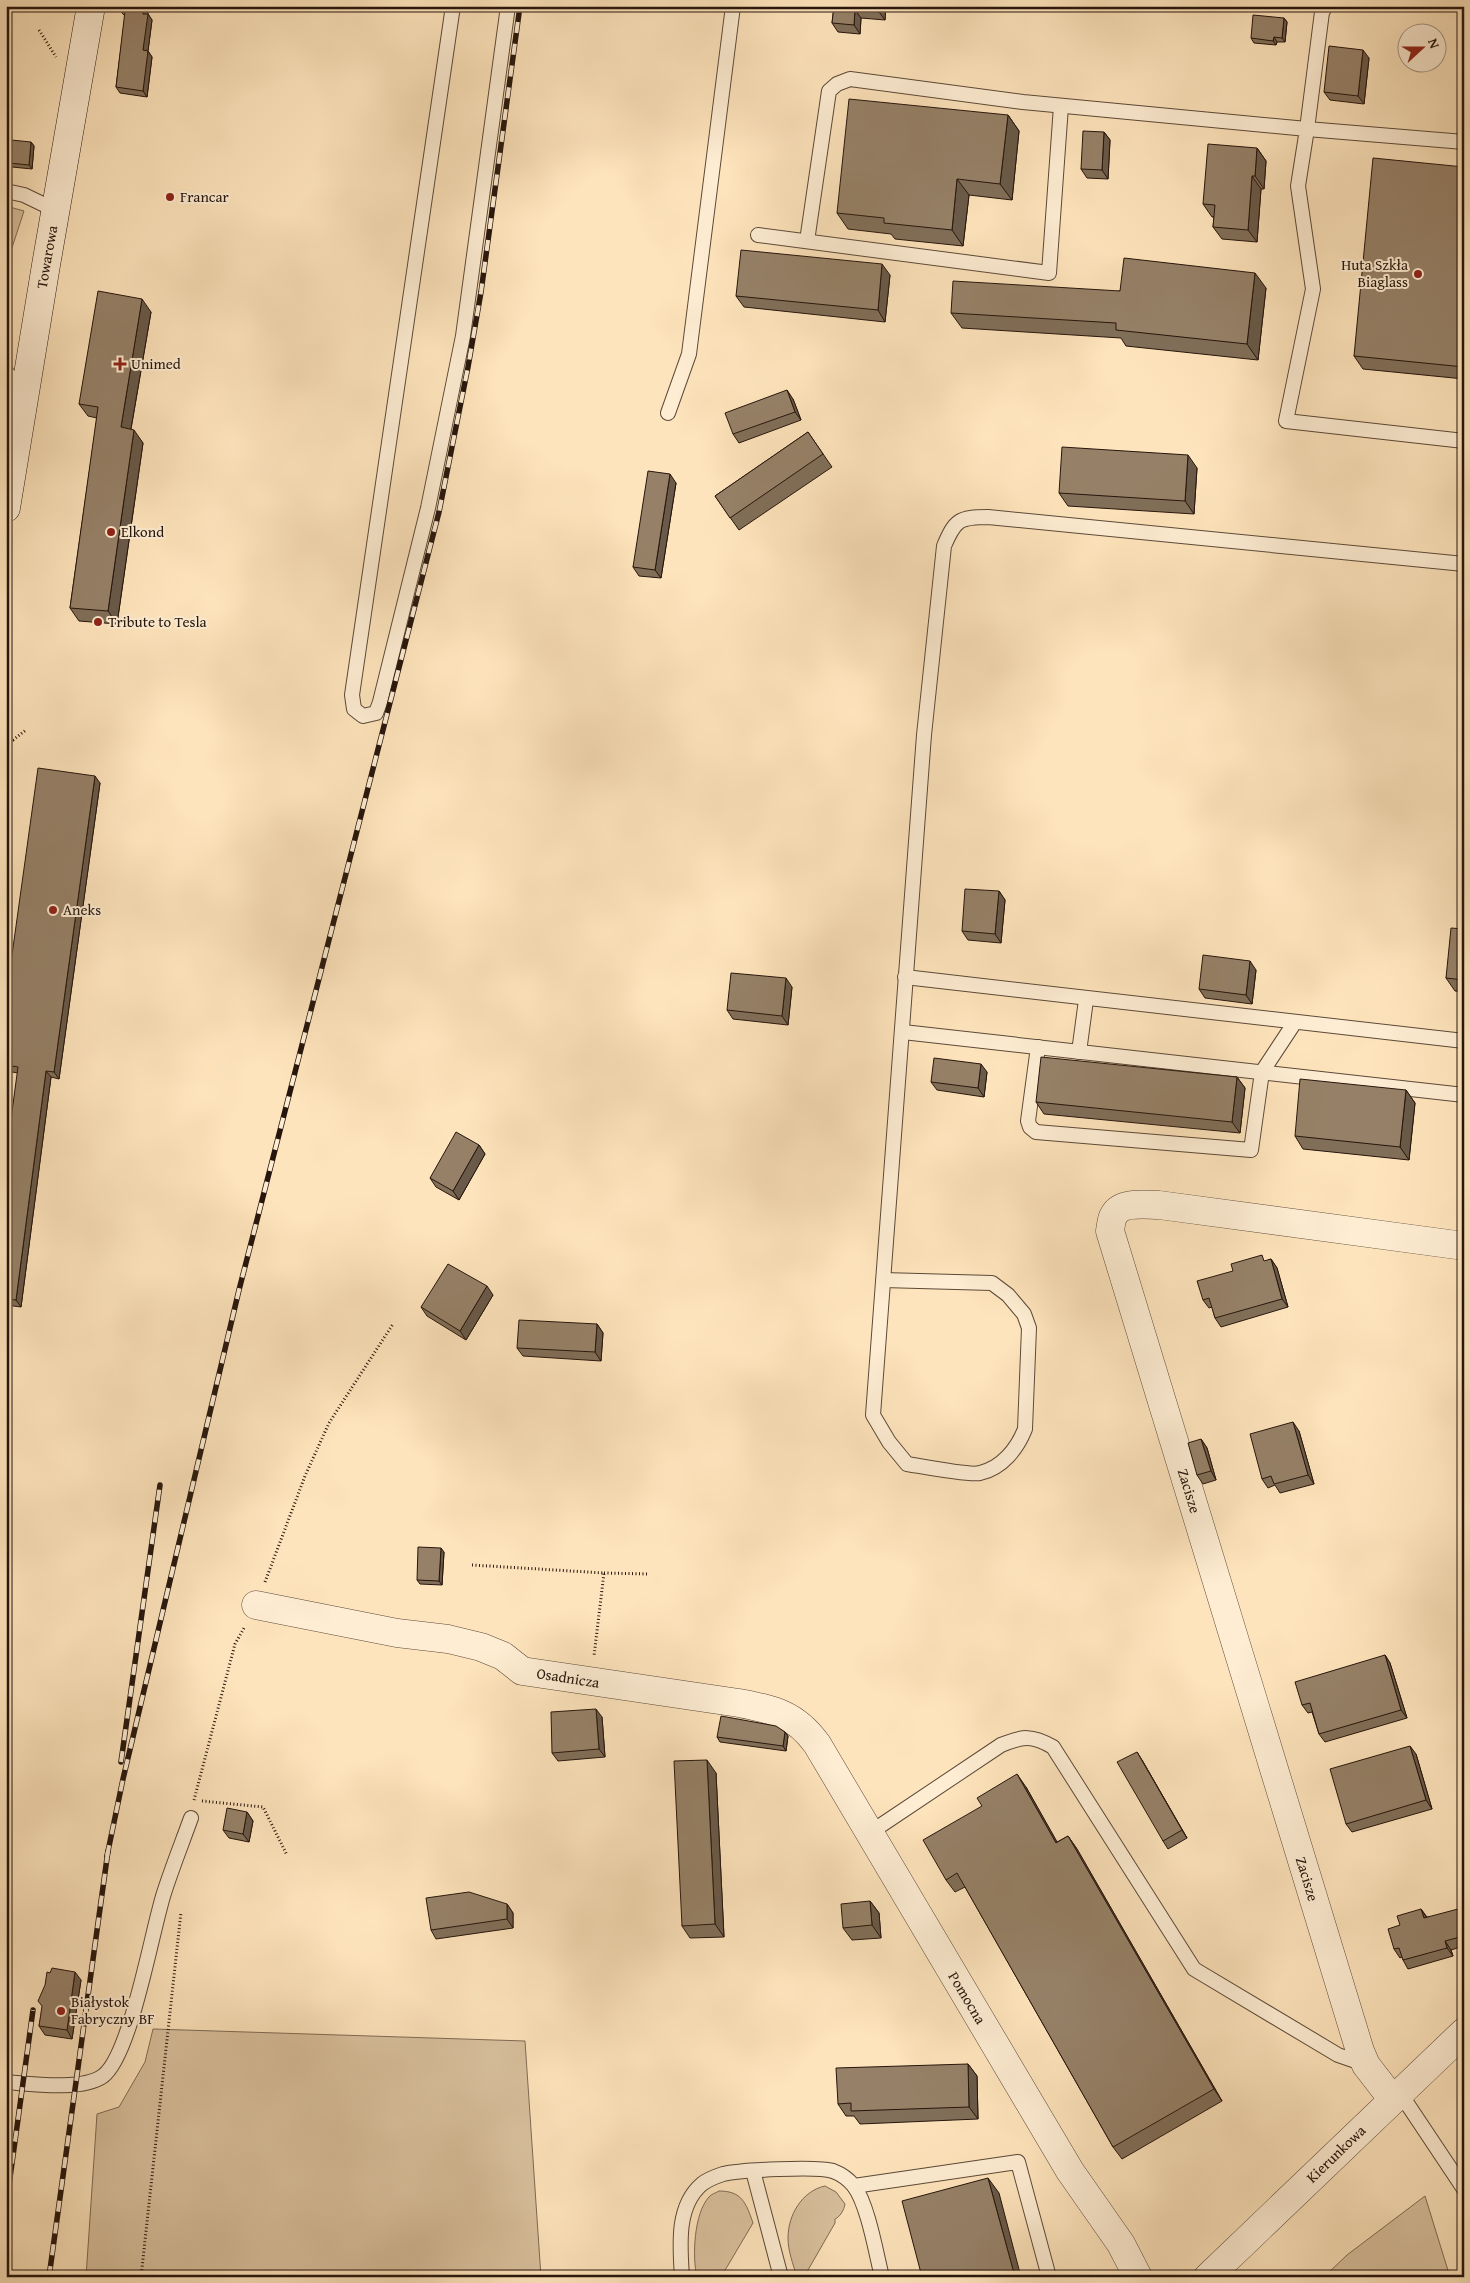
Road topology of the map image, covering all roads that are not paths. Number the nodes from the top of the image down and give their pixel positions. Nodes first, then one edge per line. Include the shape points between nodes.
1 (91, 6) edge
2 (454, 6) edge
3 (508, 6) edge
4 (734, 6) edge
5 (1326, 6) edge
6 (1061, 106) junction
7 (1307, 130) junction
8 (1464, 142) edge
9 (6, 190) edge
10 (55, 210) junction
11 (758, 234) dead end
12 (807, 241) junction
13 (6, 372) edge
14 (24, 392) junction
15 (668, 413) dead end
16 (1464, 441) edge
17 (6, 508) edge
18 (1464, 564) edge
19 (905, 978) junction
20 (1086, 1000) junction
21 (1295, 1022) junction
22 (903, 1032) junction
23 (1464, 1041) edge
24 (1038, 1047) junction
25 (1079, 1052) junction
26 (1262, 1072) junction
27 (1464, 1095) edge
28 (1464, 1246) edge
29 (883, 1280) junction
30 (256, 1605) road end
31 (796, 1720) joint
32 (191, 1818) road end
33 (868, 1834) junction
34 (1464, 2032) edge
35 (1366, 2065) junction
36 (6, 2082) edge
37 (1396, 2096) junction
38 (753, 2171) junction
39 (854, 2186) junction
40 (1464, 2189) edge
41 (682, 2277) edge
42 (781, 2277) edge
43 (882, 2277) edge
44 (1049, 2277) edge
45 (1138, 2277) edge
46 (1208, 2277) edge

1 - 10 street, Towarowa
2 - 3 lane via 352,695 354,709 363,716 376,713 380,702 428,508 463,336
4 - 15 lane via 689,354
5 - 7 lane via 1322,12
6 - 7 lane
6 - 12 lane via 850,79 837,84 829,91
6 - 12 lane via 1049,273
7 - 8 lane
7 - 16 lane via 1298,186 1313,289 1286,420
9 - 10 lane
10 - 14 street, Towarowa
11 - 12 lane
13 - 14 lane
14 - 17 street, Towarowa
18 - 19 lane via 988,516 968,517 952,526 944,546 924,735
19 - 20 lane
19 - 22 lane
20 - 21 lane
20 - 25 lane
21 - 23 lane
21 - 26 lane
22 - 24 lane
22 - 29 lane
24 - 25 lane
24 - 26 lane via 1028,1121 1036,1132 1251,1150
25 - 26 lane
26 - 27 lane
28 - 35 street, Zacisze via 1140,1204 1122,1207 1114,1214 1110,1230
29 - 29 lane via 992,1283 1008,1295 1024,1314 1029,1328 1025,1429 1019,1444 1003,1462 979,1474 907,1464 888,1442 873,1415
30 - 31 street, Osadnicza via 481,1647 503,1656 522,1671 739,1703 772,1710
31 - 33 street, Pomocna via 817,1744
32 - 36 lane via 163,1894 144,1972 113,2066 103,2076 76,2085
33 - 35 lane via 1001,1745 1020,1738 1038,1738 1053,1747 1194,1969 1338,2056
33 - 45 street, Pomocna via 1070,2171 1121,2244
34 - 37 street, Kierunkowa
35 - 37 street, Zacisze
37 - 40 lane
37 - 46 street, Kierunkowa
38 - 39 lane via 831,2170
38 - 41 lane via 722,2174 703,2183 692,2197 684,2213 681,2232
38 - 42 lane
39 - 43 lane via 861,2198
39 - 44 lane via 1018,2162

